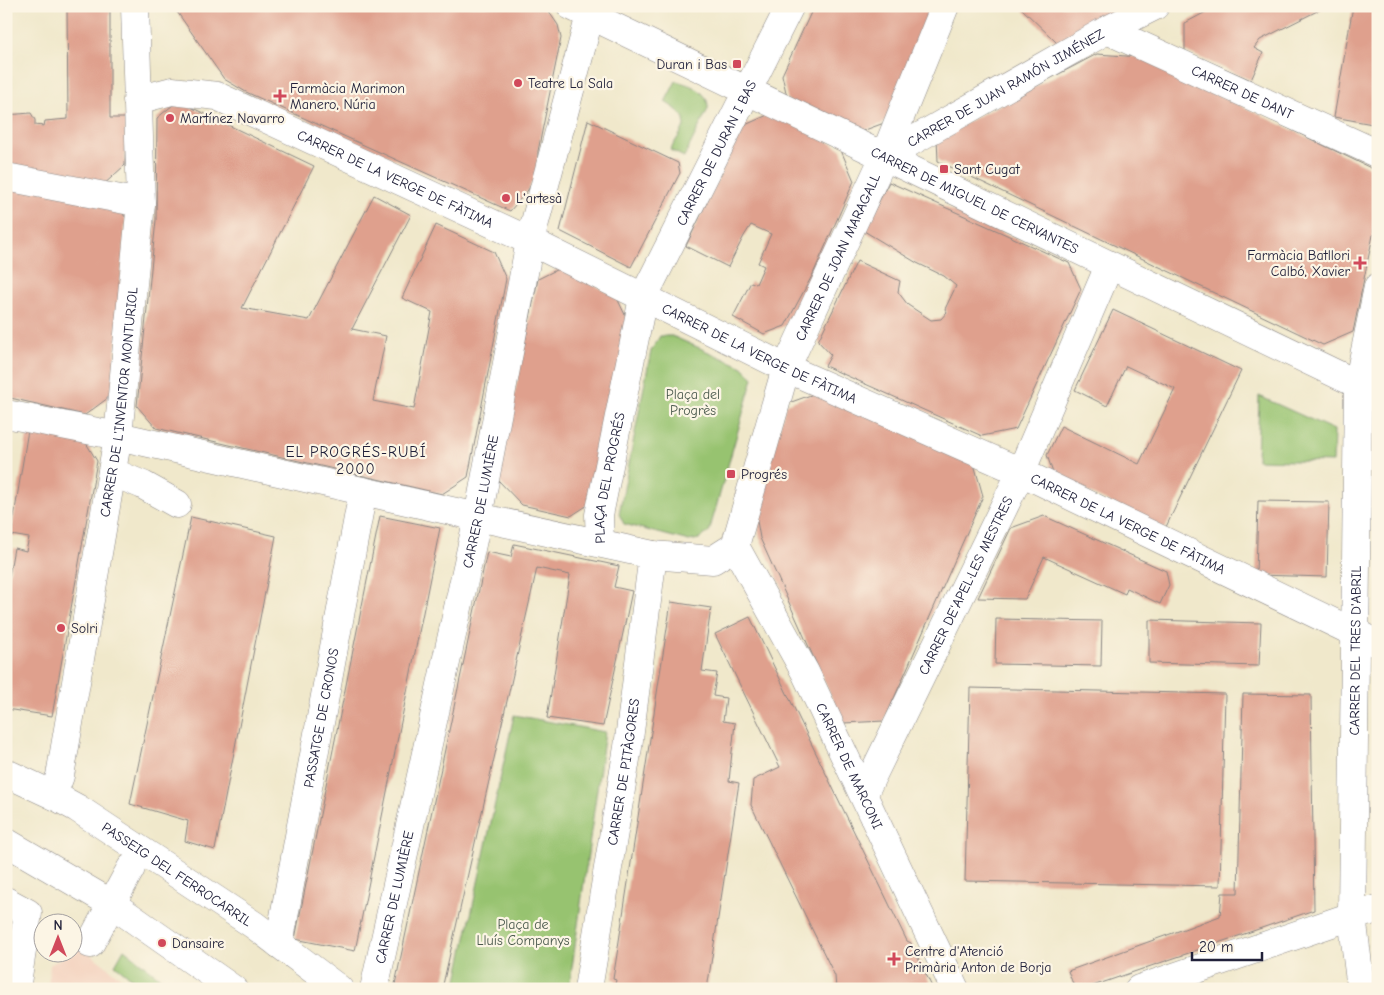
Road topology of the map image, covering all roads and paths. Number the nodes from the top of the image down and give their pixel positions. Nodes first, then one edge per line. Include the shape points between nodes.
1 (135, 6) edge
2 (790, 6) edge
3 (945, 6) edge
4 (1155, 6) edge
5 (581, 11) edge
6 (1107, 30) junction
7 (747, 92) junction
8 (137, 100) junction
9 (1378, 154) edge
10 (884, 158) junction
11 (6, 177) edge
12 (141, 203) junction
13 (530, 241) junction
14 (1109, 266) junction
15 (1378, 287) edge
16 (643, 298) junction
17 (786, 368) junction
18 (1368, 390) edge
19 (6, 414) edge
20 (118, 436) junction
21 (112, 472) junction
22 (1021, 472) junction
23 (363, 491) junction
24 (177, 504) dead end
25 (478, 517) junction
26 (600, 543) junction
27 (735, 546) junction
28 (654, 555) junction
29 (1367, 639) edge
30 (6, 773) edge
31 (864, 793) junction
32 (53, 794) junction
33 (6, 842) edge
34 (131, 868) dead end
35 (112, 904) junction
36 (17, 907) edge
37 (1365, 912) edge
38 (90, 944) dead end
39 (279, 944) junction
40 (1186, 981) edge
41 (16, 989) edge
42 (232, 989) edge
43 (339, 989) edge
44 (374, 989) edge
45 (588, 989) edge
46 (956, 989) edge
47 (1139, 989) edge
48 (1361, 989) edge

1 - 8 street, CARRER DE L'INVENTOR MONTURIOL
2 - 7 street, CARRER DE DURAN I BAS
3 - 10 street, CARRER DE JOAN MARAGALL
4 - 6 street, CARRER DE JUAN RAMÓN JIMÉNEZ
5 - 7 street, CARRER DE MIGUEL DE CERVANTES
5 - 13 street, CARRER DE LUMIÈRE
6 - 9 street, CARRER DE DANT
6 - 10 street, CARRER DE JUAN RAMÓN JIMÉNEZ
7 - 10 street, CARRER DE MIGUEL DE CERVANTES
7 - 16 street, CARRER DE DURAN I BAS
8 - 12 street, CARRER DE L'INVENTOR MONTURIOL
8 - 13 street, CARRER DE LA VERGE DE FÀTIMA via 172,91 217,96
10 - 14 street, CARRER DE MIGUEL DE CERVANTES
10 - 17 street, CARRER DE JOAN MARAGALL
11 - 12 street
12 - 20 street, CARRER DE L'INVENTOR MONTURIOL
13 - 16 street, CARRER DE LA VERGE DE FÀTIMA
13 - 25 street, CARRER DE LUMIÈRE
14 - 18 street, CARRER DE MIGUEL DE CERVANTES
14 - 22 street, CARRER DE'APEL·LES MESTRES
15 - 18 street, CARRER DEL TRES D'ABRIL
16 - 17 street, CARRER DE LA VERGE DE FÀTIMA
16 - 26 street, PLAÇA DEL PROGRÉS via 599,515
17 - 22 street, CARRER DE LA VERGE DE FÀTIMA
17 - 27 street
18 - 29 street, CARRER DEL TRES D'ABRIL
19 - 20 street
20 - 21 street, CARRER DE L'INVENTOR MONTURIOL
20 - 23 street
21 - 24 street
21 - 32 street, CARRER DE L'INVENTOR MONTURIOL via 60,776
22 - 29 street, CARRER DE LA VERGE DE FÀTIMA
22 - 31 street, CARRER DE'APEL·LES MESTRES
23 - 25 street
23 - 39 street, PASSATGE DE CRONOS
25 - 26 street
25 - 44 street, CARRER DE LUMIÈRE
26 - 28 street, PLAÇA DEL PROGRÉS
27 - 28 street, PLAÇA DEL PROGRÉS via 713,560
27 - 31 street, CARRER DE MARCONI via 805,672
28 - 45 street, CARRER DE PITÀGORES via 628,747
29 - 37 street, CARRER DEL TRES D'ABRIL
30 - 32 street, PASSEIG DEL FERROCARRIL
31 - 46 street, CARRER DE MARCONI
32 - 39 street, PASSEIG DEL FERROCARRIL
33 - 35 street
34 - 35 street, PASSEIG DEL FERROCARRIL
35 - 38 street, PASSEIG DEL FERROCARRIL
35 - 42 street
36 - 41 street
37 - 40 street
37 - 48 street, CARRER DEL TRES D'ABRIL
39 - 43 street, PASSEIG DEL FERROCARRIL
40 - 47 street

